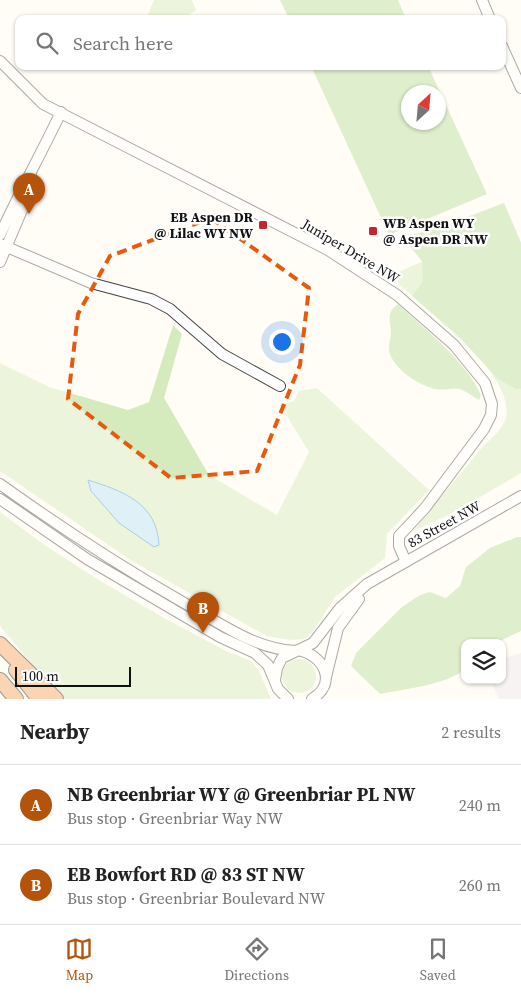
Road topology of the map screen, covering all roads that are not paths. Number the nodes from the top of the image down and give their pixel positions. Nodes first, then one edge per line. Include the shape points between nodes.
1 (482, 0) edge
2 (488, 15) edge
3 (506, 55) edge
4 (0, 61) edge
5 (521, 88) edge
6 (61, 112) junction
7 (32, 173) junction
8 (0, 235) edge
9 (3, 245) edge
10 (0, 262) edge
11 (280, 386) dead end
12 (0, 484) edge
13 (521, 496) edge
14 (0, 499) edge
15 (406, 562) junction
16 (381, 576) junction
17 (0, 644) edge
18 (298, 650) junction
19 (0, 651) edge
20 (325, 679) junction
21 (0, 680) edge
22 (275, 681) junction
23 (16, 699) edge
24 (39, 699) edge
25 (56, 699) edge
26 (288, 699) edge
27 (312, 699) edge
28 (328, 699) edge

1 - 2 street
3 - 5 street
4 - 6 street, Juniper Drive NW via 43,104
6 - 7 street
6 - 15 street, Juniper Drive NW via 328,250 397,294 454,345 473,367 489,393 491,415 425,508 399,536 399,546
7 - 8 street via 21,186
7 - 9 street via 30,191
9 - 10 street
9 - 11 street via 91,283 146,298 170,309 222,354
12 - 18 street via 93,549 225,626 261,644 281,650
13 - 15 street, 83 Street NW
14 - 22 street via 103,569 255,653 268,665
15 - 16 street, 83 Street NW
16 - 18 street, 83 Street NW via 351,598 313,643
16 - 20 street, 83 Street NW via 352,606 338,628
17 - 25 highway
18 - 20 street via 318,658 324,666
18 - 22 street, 83 Street NW via 279,662
19 - 24 highway
20 - 27 street via 320,692
20 - 28 street
21 - 23 highway
22 - 26 street via 281,694

